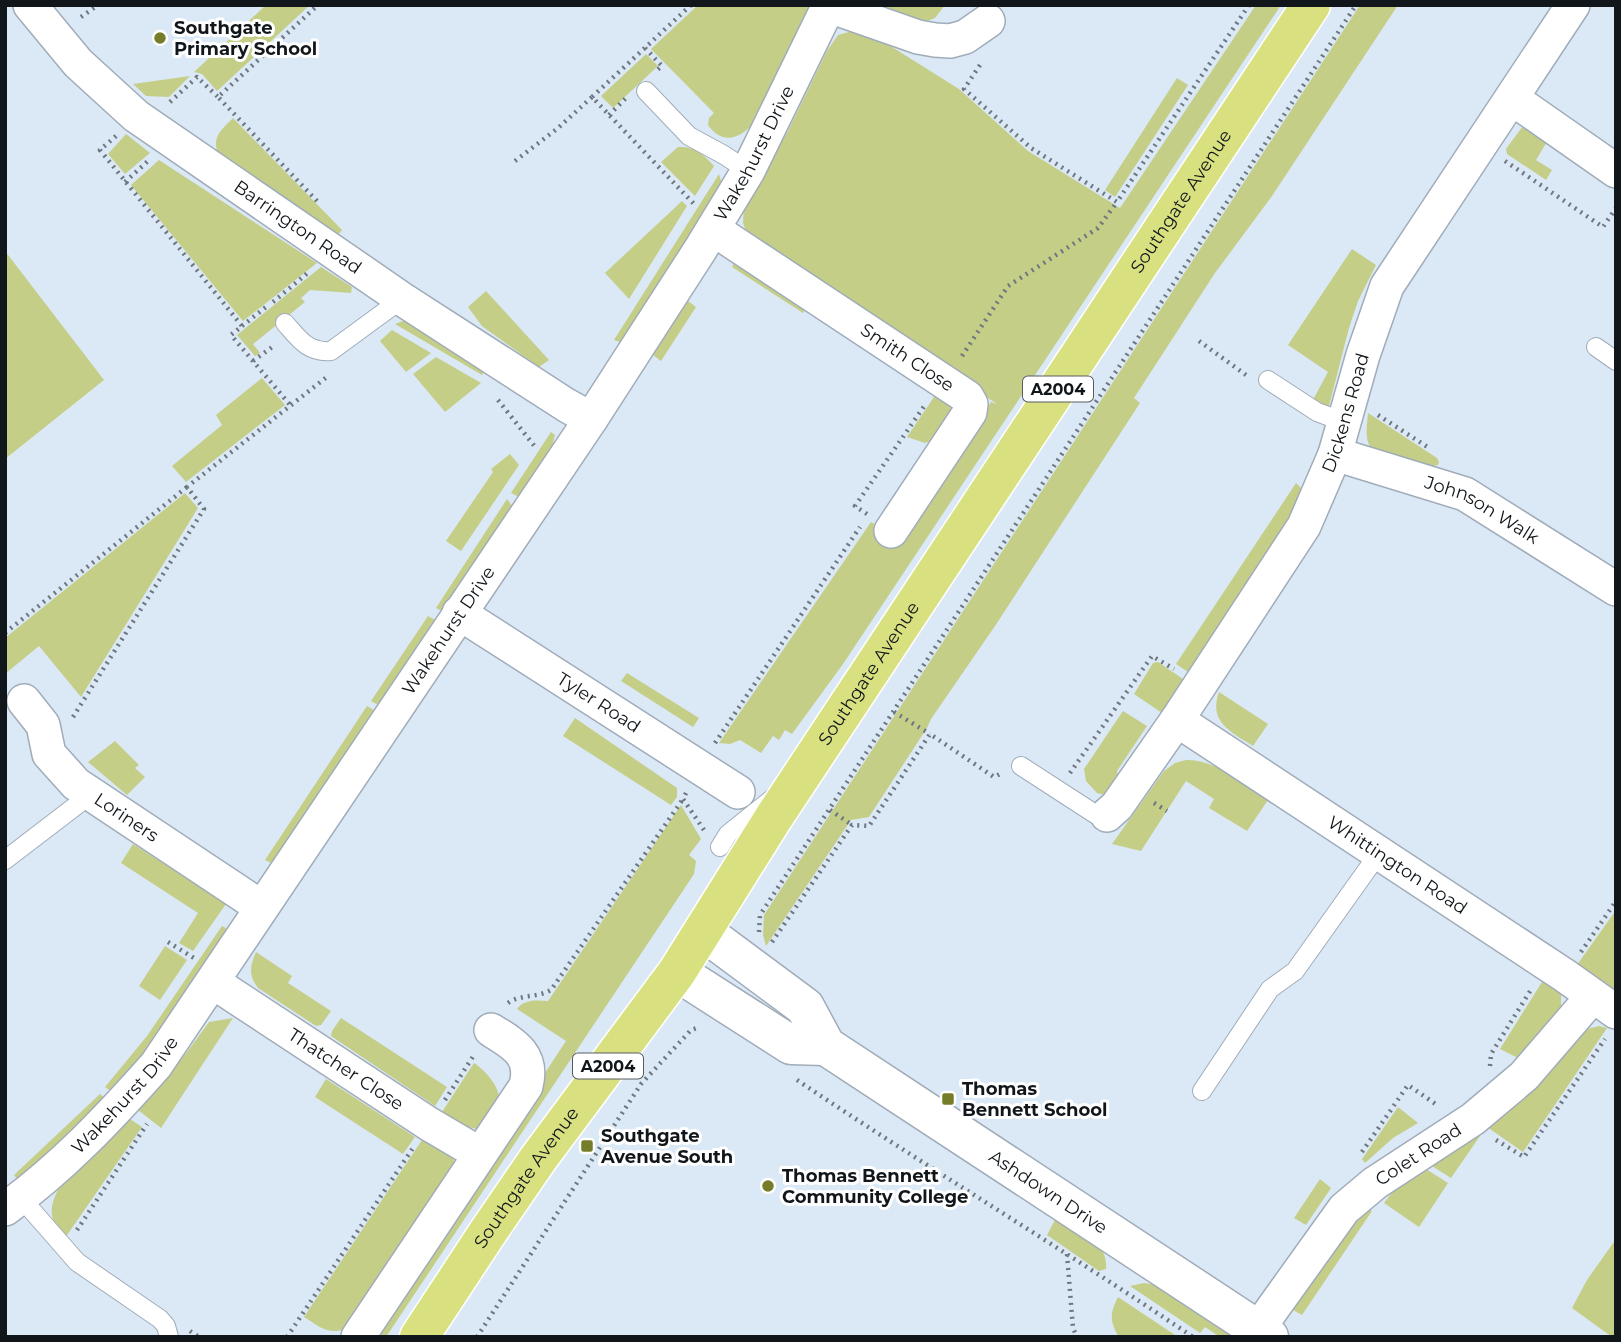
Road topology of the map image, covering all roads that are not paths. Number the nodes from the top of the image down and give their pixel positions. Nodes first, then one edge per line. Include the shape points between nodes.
1 (30, 5) edge
2 (1311, 5) edge
3 (1573, 5) edge
4 (829, 6) edge
5 (994, 13) edge
6 (646, 91) dead end
7 (1513, 99) junction
8 (748, 171) junction
9 (1616, 171) edge
10 (705, 217) junction
11 (402, 299) junction
12 (285, 323) dead end
13 (1596, 347) dead end
14 (1616, 361) edge
15 (1268, 380) road end
16 (1347, 410) junction
17 (591, 419) junction
18 (1335, 454) junction
19 (891, 531) dead end
20 (1616, 589) edge
21 (459, 613) junction
22 (24, 701) dead end
23 (1177, 720) junction
24 (1021, 766) road end
25 (90, 795) junction
26 (758, 805) junction
27 (1107, 815) joint
28 (719, 847) dead end
29 (1379, 853) junction
30 (5, 860) edge
31 (261, 907) junction
32 (704, 932) junction
33 (204, 970) junction
34 (677, 972) junction
35 (1606, 1014) edge
36 (491, 1030) dead end
37 (826, 1046) junction
38 (1202, 1091) dead end
39 (480, 1154) junction
40 (13, 1204) edge
41 (1264, 1333) edge
42 (169, 1337) edge
43 (358, 1337) edge
44 (419, 1337) edge

1 - 11 street, Barrington Road via 78,63 136,116
2 - 26 main road, Southgate Avenue / A2004 via 805,773
3 - 7 street, Dickens Road
4 - 5 street via 918,37 950,41 965,37
4 - 8 street, Wakehurst Drive
6 - 8 lane via 689,136
7 - 9 street
7 - 16 street, Dickens Road via 1388,286
8 - 10 street, Wakehurst Drive
10 - 17 street, Wakehurst Drive
10 - 19 street, Smith Close via 967,397 970,412
11 - 12 lane via 331,351 311,349
11 - 17 street, Barrington Road
13 - 14 lane
15 - 16 lane via 1317,412
16 - 18 street, Dickens Road
17 - 21 street, Wakehurst Drive
18 - 20 street, Johnson Walk via 1465,494
18 - 23 street, Dickens Road via 1304,526
21 - 26 street, Tyler Road
21 - 31 street, Wakehurst Drive
22 - 25 street, Loriners via 43,725 49,754
23 - 27 street, Dickens Road
23 - 29 street, Whittington Road
24 - 27 lane via 1095,814
25 - 30 lane
25 - 31 street, Loriners
26 - 28 lane
26 - 32 main road, Southgate Avenue / A2004
29 - 35 street, Whittington Road via 1556,970
29 - 38 lane via 1295,971 1270,989
31 - 33 street, Wakehurst Drive
32 - 34 main road, Southgate Avenue / A2004
32 - 37 street, Ashdown Drive via 764,963 805,1007
33 - 39 street, Thatcher Close
33 - 40 street, Wakehurst Drive via 156,1066 122,1104
34 - 37 street via 791,1045
34 - 44 main road, Southgate Avenue / A2004 via 538,1159
35 - 41 street, Colet Road via 1524,1076 1459,1114 1344,1209
36 - 39 street via 516,1046 529,1074 526,1086
37 - 41 street, Ashdown Drive
39 - 43 street
40 - 42 lane via 77,1262 160,1319

